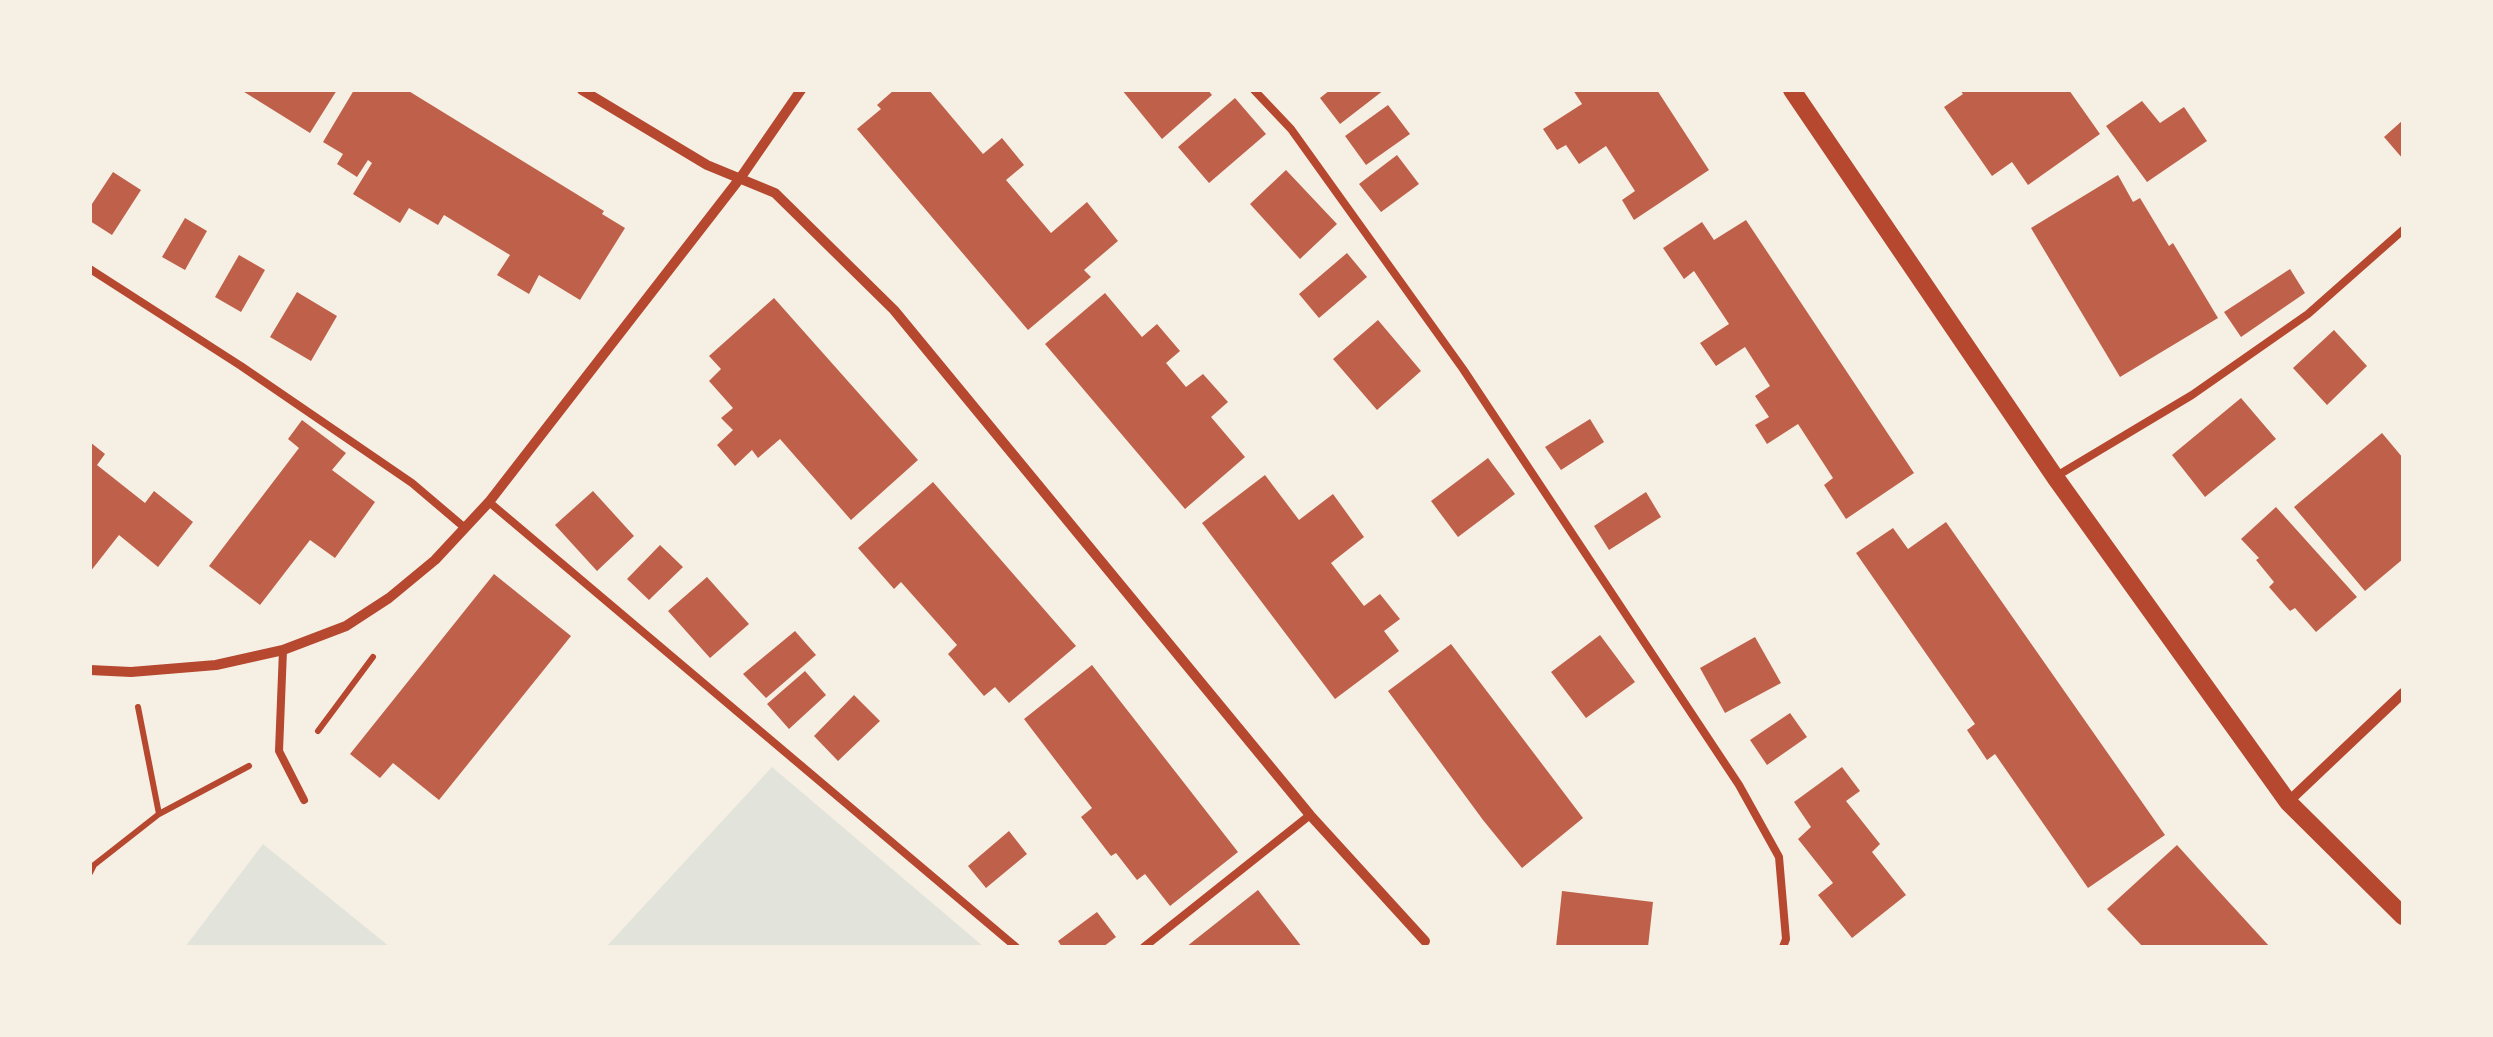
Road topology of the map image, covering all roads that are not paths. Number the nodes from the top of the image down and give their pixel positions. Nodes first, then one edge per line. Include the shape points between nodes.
1 (582, 90) edge
2 (801, 90) edge
3 (1254, 90) edge
4 (1792, 90) edge
5 (740, 177) junction
6 (2403, 230) edge
7 (90, 269) edge
8 (2055, 478) junction
9 (489, 502) junction
10 (465, 528) junction
11 (284, 650) junction
12 (90, 670) edge
13 (2403, 693) edge
14 (304, 800) dead end
15 (2288, 802) junction
16 (1310, 814) junction
17 (2403, 916) edge
18 (1426, 940) dead end
19 (1016, 947) edge
20 (1144, 947) edge
21 (1783, 947) edge

1 - 5 street via 707,165
2 - 5 street
3 - 21 lane via 1291,129 1463,369 1739,785 1779,857
4 - 8 street
5 - 9 street
5 - 16 street via 775,194 894,310
6 - 8 lane via 2308,314
7 - 10 lane via 396,472
8 - 15 street
9 - 10 street
9 - 19 lane
10 - 11 street via 390,598 346,626
11 - 12 street via 216,665
11 - 14 lane via 279,750
13 - 15 street
15 - 17 street
16 - 18 street
16 - 20 lane

